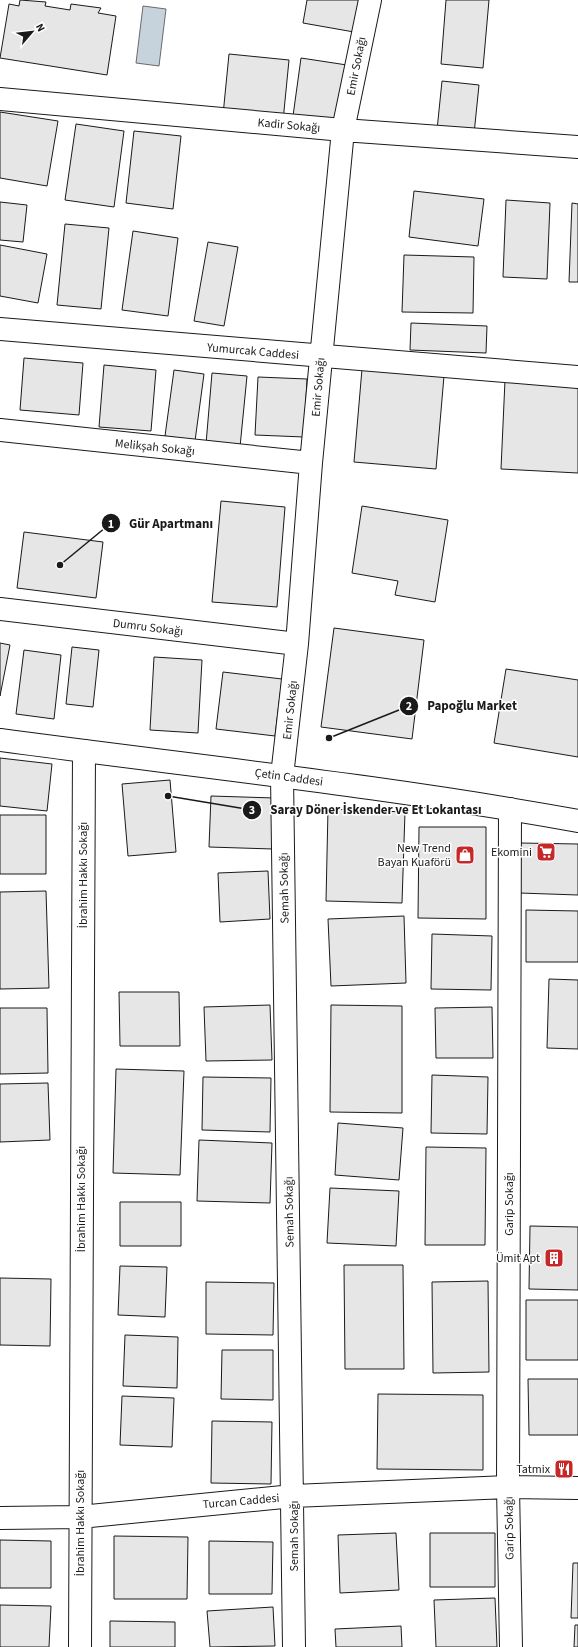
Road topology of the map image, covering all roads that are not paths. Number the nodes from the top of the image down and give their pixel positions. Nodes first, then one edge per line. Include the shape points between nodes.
1 (370, 0) edge
2 (0, 99) edge
3 (343, 130) junction
4 (578, 147) edge
5 (0, 329) edge
6 (320, 357) junction
7 (578, 377) edge
8 (0, 430) edge
9 (311, 463) junction
10 (0, 610) edge
11 (297, 644) junction
12 (0, 740) edge
13 (84, 751) junction
14 (282, 776) junction
15 (510, 809) junction
16 (578, 821) edge
17 (508, 1487) junction
18 (578, 1488) edge
19 (293, 1496) junction
20 (80, 1517) junction
21 (0, 1518) edge
22 (80, 1647) edge
23 (294, 1647) edge
24 (511, 1647) edge

1 - 3 street, Emir Sokağı
2 - 3 street, Kadir Sokağı
3 - 4 street, Kadir Sokağı
3 - 6 street, Emir Sokağı
5 - 6 street, Yumurcak Caddesi
6 - 7 street, Yumurcak Caddesi
6 - 9 street, Emir Sokağı
8 - 9 street, Melikşah Sokağı
9 - 11 street, Emir Sokağı
10 - 11 street, Dumru Sokağı
11 - 14 street, Emir Sokağı
12 - 13 street, Çetin Caddesi
13 - 14 street, Çetin Caddesi
13 - 20 street, İbrahim Hakkı Sokağı
14 - 15 street, Çetin Caddesi
14 - 19 street, Semah Sokağı
15 - 16 street, Çetin Caddesi
15 - 17 street, Garip Sokağı
17 - 18 street, Turcan Caddesi
17 - 19 street, Turcan Caddesi
17 - 24 street, Garip Sokağı
19 - 20 street, Turcan Caddesi
19 - 23 street, Semah Sokağı
20 - 21 street, Turcan Caddesi
20 - 22 street, İbrahim Hakkı Sokağı

